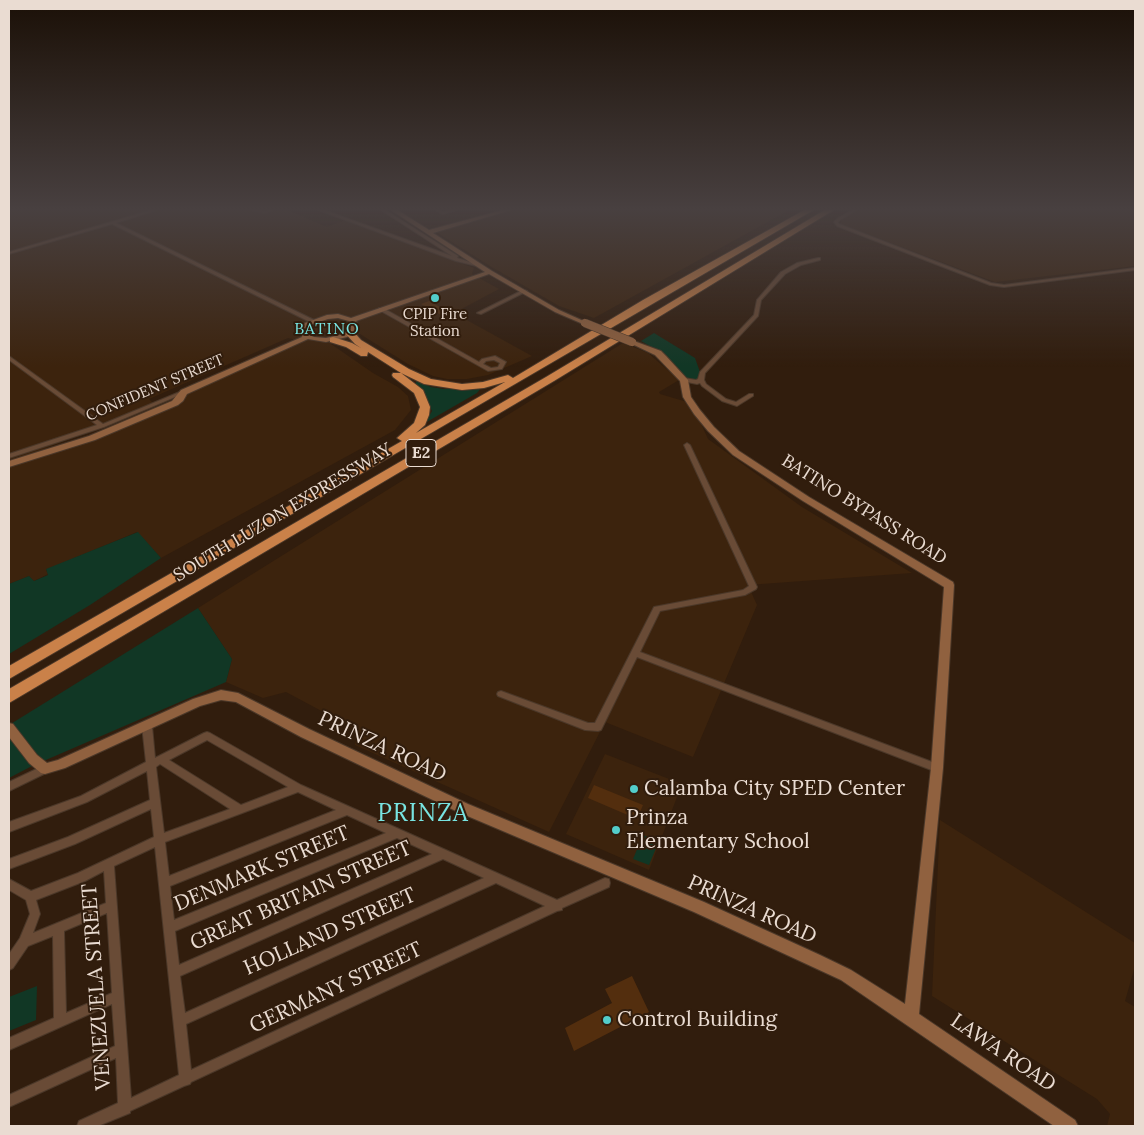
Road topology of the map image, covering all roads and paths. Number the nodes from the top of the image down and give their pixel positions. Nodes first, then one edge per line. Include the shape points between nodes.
1 (191, 261) edge
2 (462, 261) edge
3 (473, 261) edge
4 (719, 261) edge
5 (745, 261) edge
6 (811, 261) edge
7 (931, 261) edge
8 (481, 266) junction
9 (1135, 269) edge
10 (490, 272) junction
11 (524, 291) junction
12 (381, 309) junction
13 (480, 313) dead end
14 (351, 320) junction
15 (312, 321) junction
16 (350, 333) junction
17 (308, 337) junction
18 (333, 340) junction
19 (9, 358) edge
20 (544, 364) junction
21 (480, 365) dead end
22 (684, 380) junction
23 (700, 380) junction
24 (184, 392) junction
25 (751, 395) dead end
26 (102, 426) junction
27 (687, 445) dead end
28 (9, 456) edge
29 (378, 460) junction
30 (9, 464) edge
31 (635, 653) junction
32 (9, 672) edge
33 (501, 694) dead end
34 (9, 697) edge
35 (146, 726) junction
36 (9, 728) edge
37 (156, 763) junction
38 (937, 768) junction
39 (45, 769) junction
40 (9, 787) edge
41 (298, 788) junction
42 (155, 802) junction
43 (240, 810) junction
44 (348, 810) junction
45 (9, 827) edge
46 (398, 833) junction
47 (159, 840) junction
48 (443, 854) junction
49 (109, 863) junction
50 (9, 864) edge
51 (496, 878) junction
52 (164, 883) junction
53 (605, 883) dead end
54 (9, 884) edge
55 (30, 897) junction
56 (112, 906) junction
57 (558, 906) junction
58 (58, 928) junction
59 (169, 928) junction
60 (24, 942) junction
61 (9, 964) edge
62 (174, 973) junction
63 (118, 996) junction
64 (911, 1018) junction
65 (60, 1021) junction
66 (180, 1022) junction
67 (9, 1044) edge
68 (121, 1049) junction
69 (186, 1080) junction
70 (9, 1101) edge
71 (124, 1108) junction
72 (84, 1126) edge
73 (1069, 1126) edge

1 - 15 street
2 - 8 street
3 - 8 main road, BATINO BYPASS ROAD
4 - 20 highway, SOUTH LUZON EXPRESSWAY / E2
5 - 34 highway, SOUTH LUZON EXPRESSWAY / E2
6 - 23 street via 783,273 771,285 760,300 756,315 702,373
7 - 9 street via 990,284 1004,286
8 - 10 main road, BATINO BYPASS ROAD
10 - 11 main road, BATINO BYPASS ROAD
10 - 12 main road
11 - 13 street
11 - 22 main road, BATINO BYPASS ROAD, bridge via 584,323 658,353
12 - 14 main road
12 - 21 street
14 - 15 main road via 333,316
14 - 16 main road via 355,326
15 - 17 main road via 303,331
16 - 18 main road
16 - 20 highway via 358,342 404,371 444,386 484,385
17 - 18 main road
17 - 24 main road, CONFIDENT STREET
18 - 29 highway via 349,345 402,378 423,399 424,415 418,425
19 - 26 street
20 - 29 highway, SOUTH LUZON EXPRESSWAY / E2
22 - 23 street
22 - 38 main road, BATINO BYPASS ROAD via 688,397 697,412 736,452 806,499 949,585
23 - 25 street via 724,400 737,404
24 - 26 street, CONFIDENT STREET
24 - 30 main road via 175,403 92,438
26 - 28 street, CONFIDENT STREET
27 - 31 street via 753,586 745,592 657,609
29 - 32 highway, SOUTH LUZON EXPRESSWAY / E2
31 - 33 street via 598,727 588,727
31 - 38 street
35 - 37 street
35 - 39 main road, PRINZA ROAD
35 - 64 main road, PRINZA ROAD via 197,702 221,695 238,698 463,808 700,907 816,960 846,975
36 - 39 main road
37 - 41 street via 207,736
37 - 42 street
37 - 43 street
37 - 45 street via 84,799
38 - 64 main road, BATINO BYPASS ROAD
39 - 40 street
41 - 43 street
41 - 44 street
42 - 47 street
42 - 50 street via 71,841
43 - 47 street
44 - 46 street
44 - 52 street
46 - 48 street
46 - 59 street, DENMARK STREET
47 - 49 street
47 - 52 street
48 - 51 street
48 - 62 street, GREAT BRITAIN STREET
49 - 55 street
49 - 56 street, VENEZUELA STREET
51 - 57 street
51 - 66 street, HOLLAND STREET
52 - 59 street
53 - 57 street, GERMANY STREET
54 - 55 street
55 - 60 street via 35,914
56 - 58 street
56 - 63 street, VENEZUELA STREET
57 - 69 street, GERMANY STREET
58 - 60 street
58 - 65 street
59 - 62 street
60 - 61 street
62 - 66 street
63 - 65 street
63 - 68 street, VENEZUELA STREET
64 - 73 main road, LAWA ROAD
65 - 67 street
66 - 69 street
68 - 70 street
68 - 71 street, VENEZUELA STREET
69 - 71 street, GERMANY STREET
71 - 72 street, GERMANY STREET

